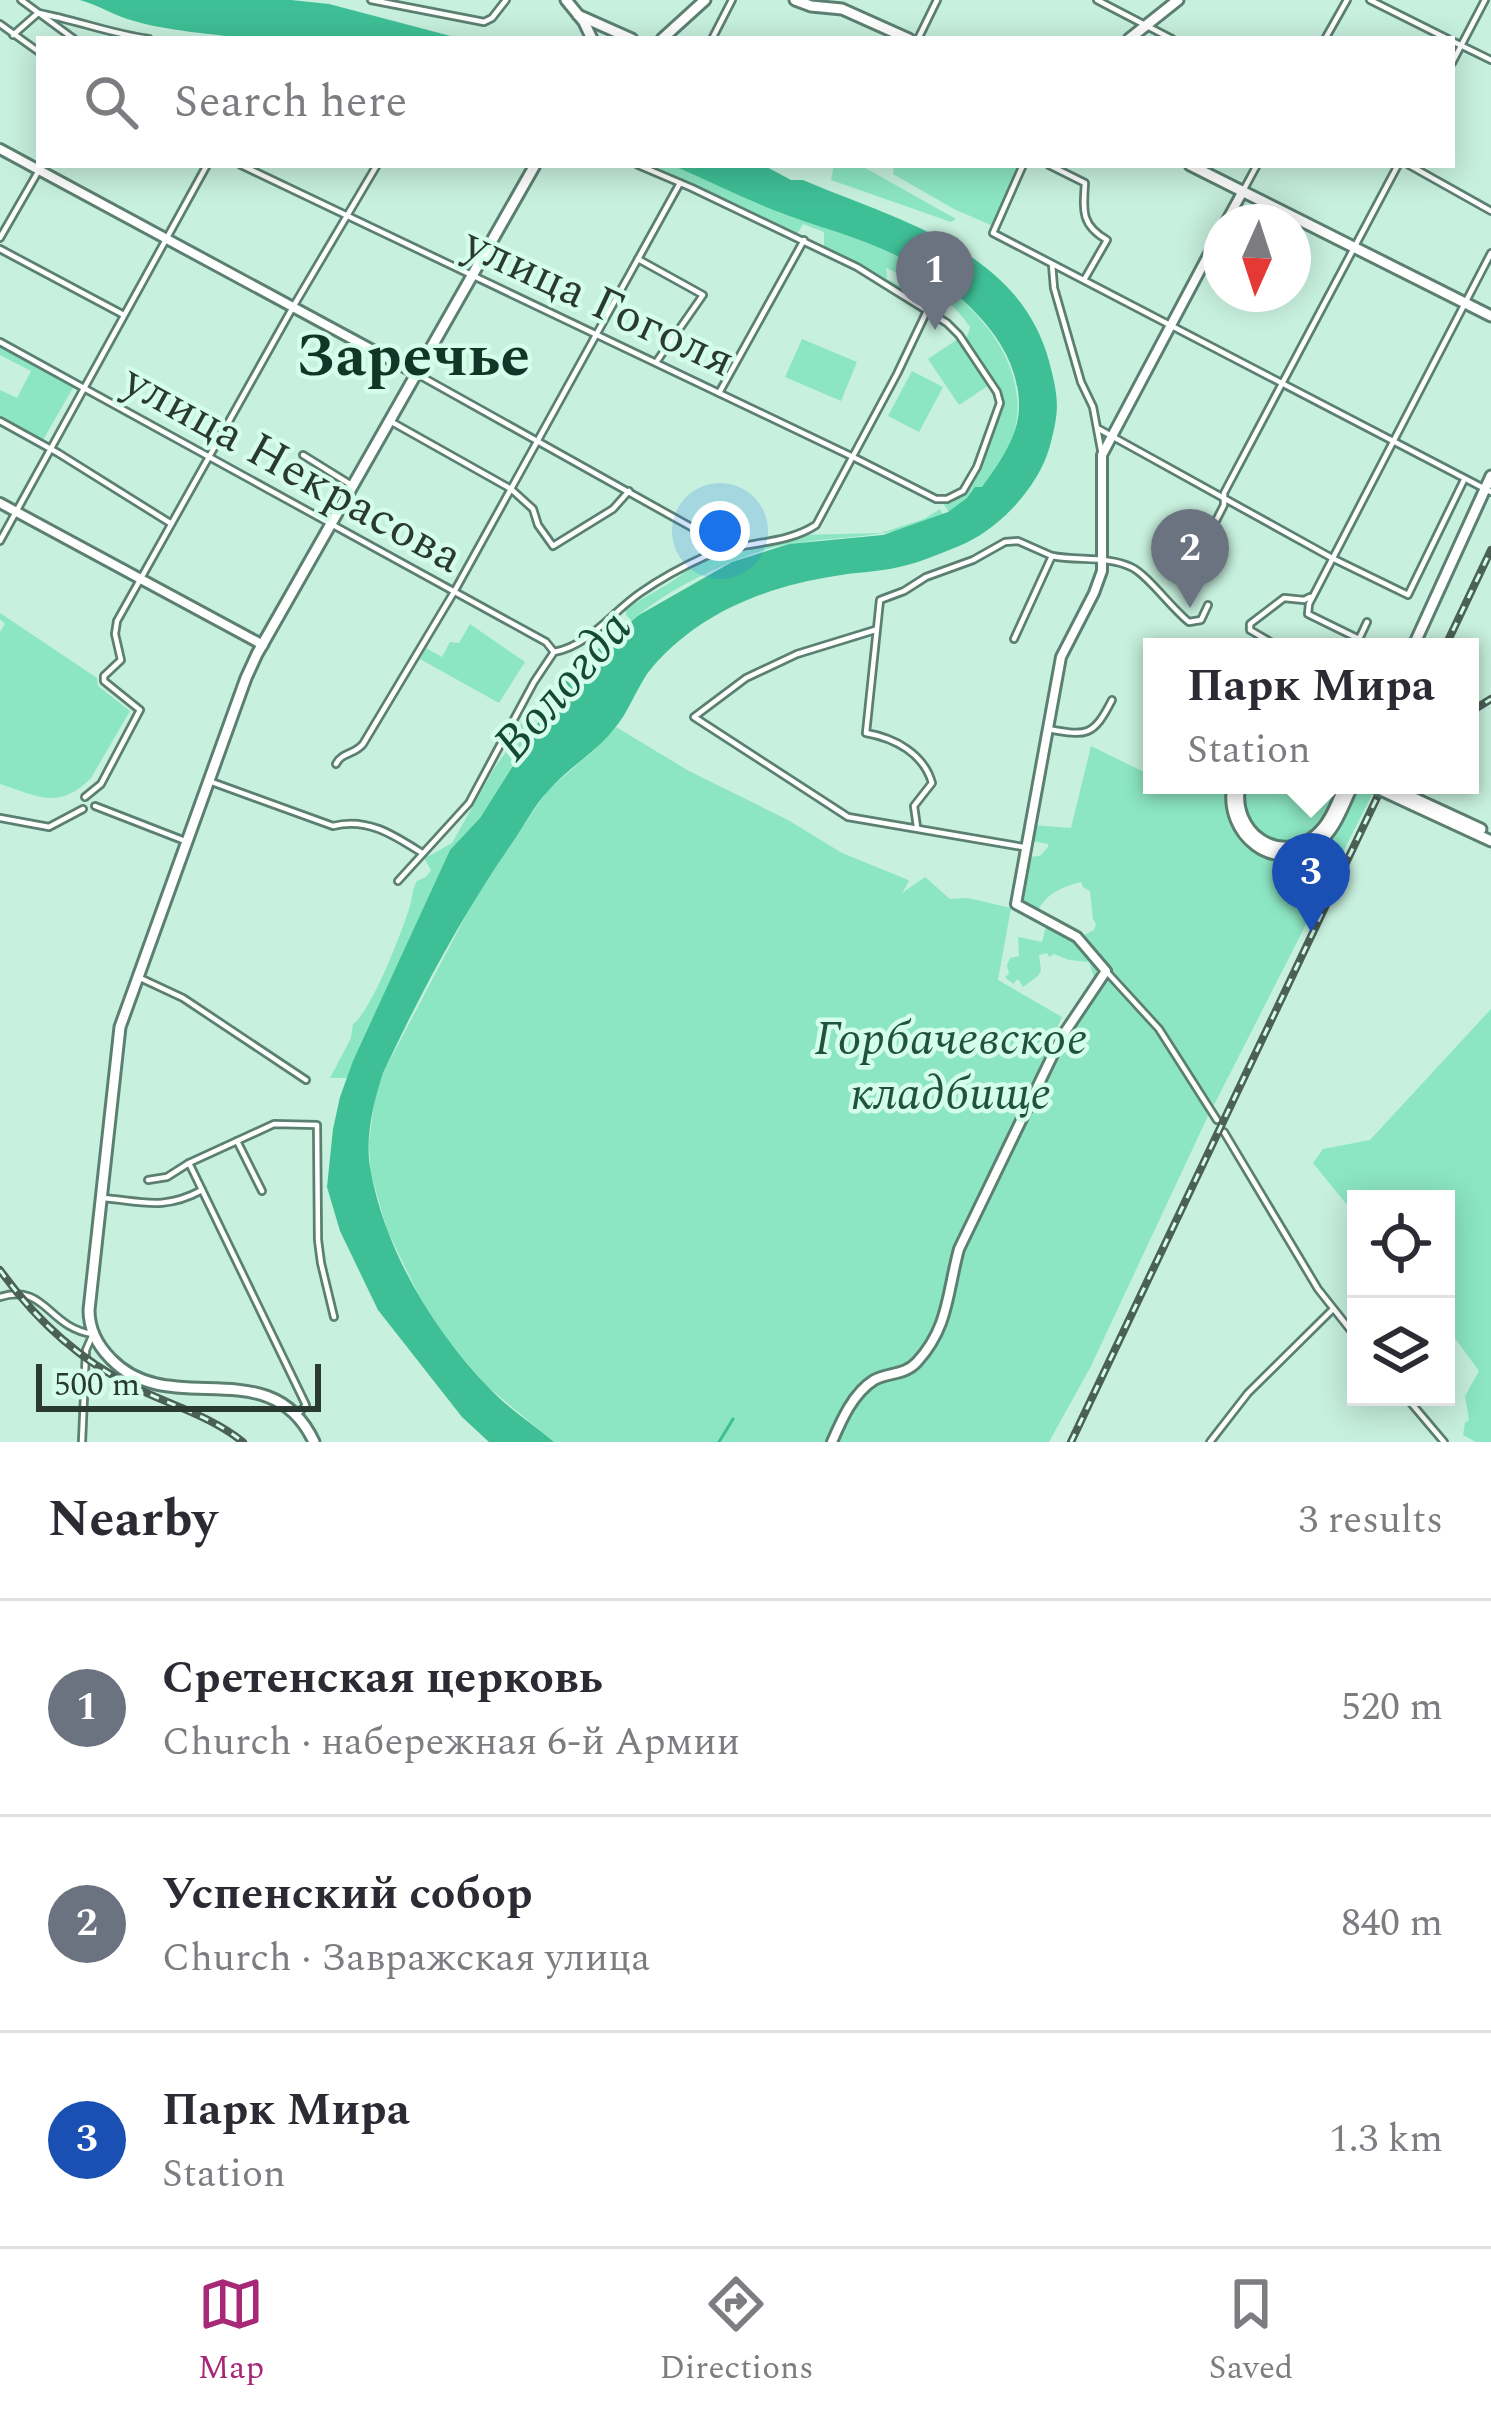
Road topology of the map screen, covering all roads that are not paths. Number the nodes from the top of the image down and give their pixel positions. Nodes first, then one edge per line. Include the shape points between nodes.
1 (21, 0) edge
2 (371, 0) edge
3 (506, 0) edge
4 (705, 0) edge
5 (732, 0) edge
6 (795, 0) edge
7 (835, 0) edge
8 (937, 0) edge
9 (1097, 0) edge
10 (1178, 0) edge
11 (1347, 0) edge
12 (1370, 0) edge
13 (1485, 0) edge
14 (817, 3) edge
15 (575, 6) edge
16 (38, 13) junction
17 (853, 13) junction
18 (0, 24) edge
19 (1146, 25) junction
20 (607, 34) edge
21 (13, 35) junction
22 (70, 36) edge
23 (119, 36) edge
24 (590, 36) edge
25 (665, 36) edge
26 (714, 36) edge
27 (903, 36) edge
28 (919, 36) edge
29 (1133, 36) edge
30 (1166, 36) edge
31 (1327, 36) edge
32 (1442, 36) edge
33 (1455, 43) edge
34 (1461, 46) junction
35 (36, 50) edge
36 (1455, 57) edge
37 (1491, 60) edge
38 (0, 149) edge
39 (36, 166) edge
40 (40, 168) edge
41 (205, 168) edge
42 (247, 168) edge
43 (375, 168) edge
44 (533, 168) edge
45 (645, 168) edge
46 (1022, 168) edge
47 (1054, 168) edge
48 (1196, 168) edge
49 (1255, 168) edge
50 (1396, 168) edge
51 (1414, 168) edge
52 (680, 183) junction
53 (1243, 191) junction
54 (1236, 204) edge
55 (1491, 211) edge
56 (348, 216) junction
57 (0, 238) edge
58 (166, 239) junction
59 (804, 240) junction
60 (1354, 247) junction
61 (0, 249) edge
62 (1491, 253) edge
63 (638, 259) junction
64 (1052, 264) junction
65 (1203, 265) edge
66 (1483, 268) junction
67 (1491, 272) edge
68 (473, 276) junction
69 (1084, 280) junction
70 (1464, 303) junction
71 (293, 307) junction
72 (927, 311) junction
73 (124, 315) junction
74 (1491, 316) edge
75 (1171, 325) junction
76 (597, 335) junction
77 (0, 342) edge
78 (656, 363) junction
79 (417, 374) junction
80 (1282, 384) junction
81 (83, 388) junction
82 (719, 393) junction
83 (0, 421) edge
84 (390, 421) junction
85 (1099, 429) junction
86 (1112, 435) junction
87 (539, 440) junction
88 (1392, 442) junction
89 (49, 449) junction
90 (303, 455) dead end
91 (1102, 455) junction
92 (210, 457) junction
93 (853, 457) junction
94 (1491, 476) edge
95 (1465, 479) junction
96 (353, 486) junction
97 (511, 489) junction
98 (1489, 490) edge
99 (629, 491) junction
100 (1223, 499) junction
101 (0, 503) edge
102 (16, 512) junction
103 (172, 524) junction
104 (332, 524) junction
105 (0, 542) edge
106 (722, 551) junction
107 (1052, 556) junction
108 (1197, 558) dead end
109 (1332, 558) junction
110 (1104, 560) junction
111 (141, 581) junction
112 (454, 592) junction
113 (1314, 593) junction
114 (1208, 605) dead end
115 (1366, 622) dead end
116 (875, 630) junction
117 (1264, 638) edge
118 (1358, 638) edge
119 (1360, 638) edge
120 (1421, 638) edge
121 (1014, 639) dead end
122 (263, 645) junction
123 (554, 652) junction
124 (1112, 700) dead end
125 (1048, 729) junction
126 (336, 764) dead end
127 (208, 781) junction
128 (1234, 794) edge
129 (1346, 794) edge
130 (1394, 794) edge
131 (1401, 794) edge
132 (85, 797) dead end
133 (1415, 802) junction
134 (95, 806) dead end
135 (83, 809) dead end
136 (0, 818) edge
137 (919, 830) junction
138 (1485, 835) edge
139 (187, 842) junction
140 (1025, 848) junction
141 (422, 853) junction
142 (398, 881) dead end
143 (1106, 971) junction
144 (137, 976) junction
145 (306, 1080) dead end
146 (1217, 1120) dead end
147 (1224, 1132) dead end
148 (237, 1141) junction
149 (189, 1163) junction
150 (148, 1180) dead end
151 (202, 1190) junction
152 (262, 1191) dead end
153 (100, 1197) junction
154 (0, 1297) edge
155 (1333, 1309) junction
156 (334, 1317) dead end
157 (1347, 1326) edge
158 (93, 1334) junction
159 (1414, 1406) edge
160 (297, 1415) junction
161 (82, 1442) edge
162 (314, 1442) edge
163 (832, 1442) edge
164 (1210, 1442) edge
165 (1444, 1442) edge

1 - 16 street
2 - 3 street via 484,22
4 - 25 main road
5 - 26 street
6 - 14 main road
7 - 17 street
8 - 28 street
9 - 19 street
10 - 19 main road
11 - 31 street
12 - 32 street
13 - 34 street
14 - 17 main road
15 - 20 main road
15 - 24 main road
16 - 21 street
16 - 22 street
16 - 23 street
17 - 27 main road
18 - 21 street
19 - 29 main road
19 - 30 street
21 - 35 street
33 - 34 street
34 - 36 street
34 - 37 street
38 - 39 street
40 - 57 street
40 - 58 street
41 - 58 street
42 - 56 street, улица Гоголя
43 - 56 street
44 - 68 main road
45 - 52 street
46 - 64 street via 993,233
47 - 69 street via 1085,183 1084,214 1107,240
48 - 53 main road
49 - 53 street
50 - 60 street
51 - 55 street
52 - 59 street
52 - 63 street
53 - 54 street
53 - 60 main road
56 - 68 street, улица Гоголя
56 - 71 street
58 - 71 street
58 - 73 street
59 - 72 street
59 - 82 street
60 - 70 main road
60 - 80 street
61 - 73 street
62 - 66 street
63 - 76 street
63 - 78 street via 703,293
64 - 69 street
64 - 85 street
65 - 75 street
66 - 67 street
66 - 70 street
68 - 76 street, улица Гоголя
68 - 79 main road
69 - 75 street
70 - 74 main road
70 - 88 street
71 - 79 street
71 - 92 street
72 - 93 street
72 - 93 street, улица Гоголя via 959,335 1000,403 970,483 947,499 931,497
73 - 81 street
75 - 80 street
75 - 86 street
76 - 78 street, улица Гоголя
76 - 87 street
77 - 81 street, улица Некрасова
78 - 82 street, улица Гоголя
79 - 84 main road
79 - 87 street
80 - 88 street
80 - 100 street
81 - 89 street
81 - 92 street, улица Некрасова
82 - 93 street, улица Гоголя
83 - 89 street
84 - 96 main road
84 - 97 street
85 - 86 street
85 - 91 street
86 - 91 street
86 - 100 street
87 - 97 street
87 - 99 street
88 - 95 street
88 - 109 street
89 - 102 street
89 - 103 street
90 - 96 street
91 - 110 street
92 - 103 street
92 - 104 street, улица Некрасова
93 - 106 street via 816,525
94 - 98 main road
95 - 98 street
95 - 109 street via 1408,596
96 - 104 main road
97 - 99 street via 553,546
97 - 112 street
98 - 120 main road
99 - 106 street
100 - 108 street
100 - 109 street
101 - 102 street
102 - 105 street
102 - 111 street
103 - 111 street
104 - 112 street, улица Некрасова
104 - 122 main road
106 - 123 street via 660,580 588,638
107 - 110 street
107 - 116 street via 1005,542 880,600
107 - 121 street
109 - 113 street
110 - 114 street via 1137,571 1189,622 1201,620
110 - 125 street via 1064,650
111 - 122 street
111 - 132 street via 115,626 121,660 104,678 140,710
112 - 123 street, улица Некрасова
112 - 126 street via 363,744
113 - 117 street via 1284,598 1250,624
113 - 118 street via 1308,614
115 - 119 street
116 - 137 street via 866,733 902,745 930,774 932,784 914,806
116 - 137 street via 797,653 694,717 848,817
122 - 127 main road
123 - 141 street via 469,802
124 - 125 street via 1087,733
125 - 140 street
127 - 139 main road
127 - 141 street via 333,826 368,825
128 - 129 main road via 1242,833 1259,848 1288,854 1322,839
130 - 133 main road, bridge
131 - 133 main road, bridge
133 - 138 main road
134 - 139 street
135 - 136 street via 49,827
137 - 140 street
139 - 144 main road
140 - 143 street via 1016,904 1077,938
141 - 142 street
143 - 146 street via 1159,1029
143 - 163 street via 1061,1038 959,1249 945,1321 914,1366 861,1391
144 - 145 street
144 - 153 main road via 120,1027
147 - 155 street
148 - 149 street
148 - 152 street
148 - 156 street via 274,1124 317,1125 320,1263
149 - 150 street
149 - 151 street
151 - 153 street via 170,1204
151 - 160 street via 306,1405
153 - 158 main road
154 - 158 street via 27,1294 72,1329
155 - 157 street
155 - 164 street
158 - 160 main road via 116,1364 146,1382 247,1390
158 - 161 street
159 - 165 street
160 - 162 main road

